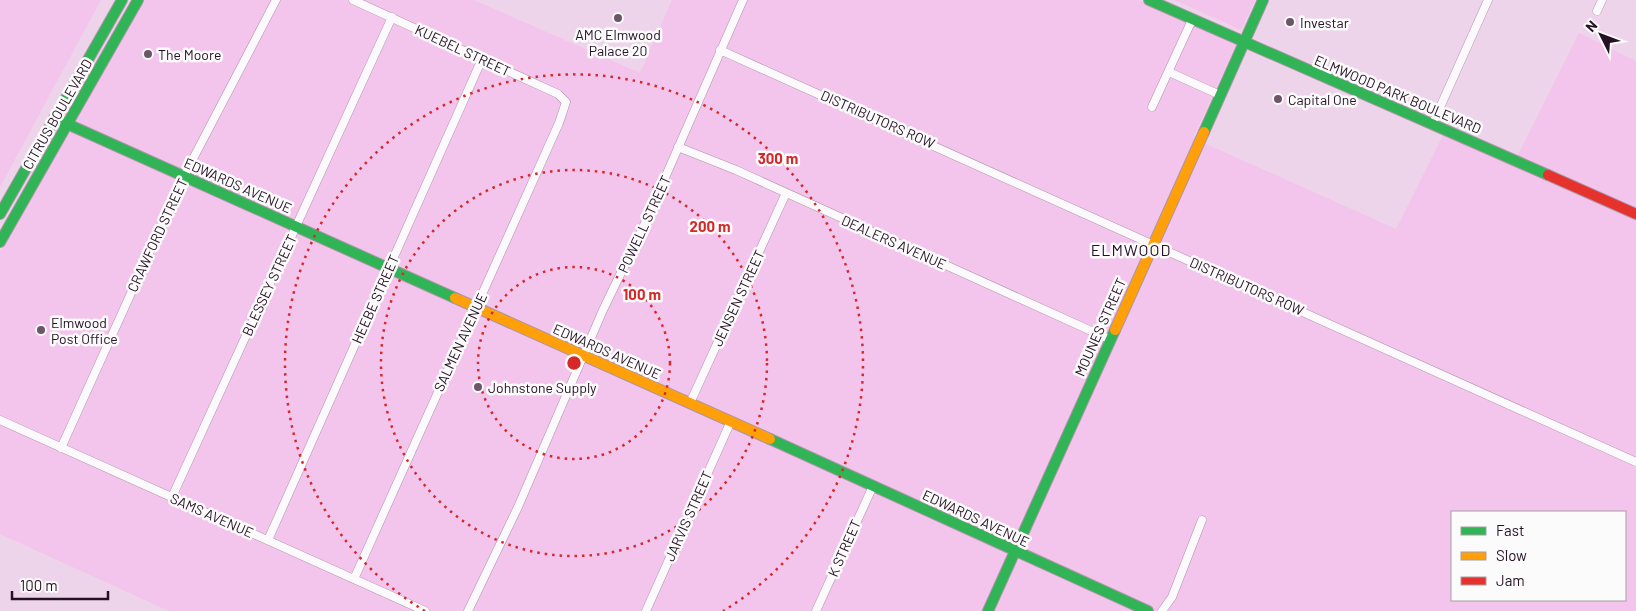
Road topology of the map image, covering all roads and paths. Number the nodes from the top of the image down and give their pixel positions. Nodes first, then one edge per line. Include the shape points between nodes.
1 (122, 0) edge
2 (138, 0) edge
3 (276, 0) edge
4 (354, 0) edge
5 (743, 0) edge
6 (1149, 0) edge
7 (1263, 0) edge
8 (1488, 0) edge
9 (1602, 0) edge
10 (1597, 11) dead end
11 (392, 17) junction
12 (1192, 20) junction
13 (1243, 42) junction
14 (720, 50) junction
15 (482, 59) junction
16 (1169, 72) junction
17 (1220, 95) junction
18 (564, 105) joint
19 (1152, 107) dead end
20 (54, 118) junction
21 (1433, 123) junction
22 (67, 124) junction
23 (678, 147) junction
24 (184, 176) junction
25 (786, 193) junction
26 (0, 214) edge
27 (1636, 214) edge
28 (296, 227) junction
29 (0, 242) edge
30 (1153, 244) junction
31 (388, 269) junction
32 (476, 308) junction
33 (1110, 340) junction
34 (584, 356) junction
35 (690, 403) junction
36 (0, 420) edge
37 (731, 421) junction
38 (61, 448) junction
39 (1636, 462) edge
40 (872, 486) junction
41 (172, 497) junction
42 (1202, 520) dead end
43 (268, 540) junction
44 (1016, 551) junction
45 (354, 579) junction
46 (425, 611) edge
47 (468, 611) edge
48 (646, 611) edge
49 (816, 611) edge
50 (988, 611) edge
51 (1148, 611) edge
52 (1162, 611) edge

1 - 20 street, CITRUS BOULEVARD
2 - 22 street, CITRUS BOULEVARD
3 - 24 street, CRAWFORD STREET
4 - 11 street, KUEBEL STREET
5 - 14 street, POWELL STREET
6 - 12 street, ELMWOOD PARK BOULEVARD
7 - 13 street, MOUNES STREET
8 - 21 street
9 - 10 street
11 - 15 street, KUEBEL STREET
11 - 28 street, BLESSEY STREET
12 - 13 street, ELMWOOD PARK BOULEVARD
12 - 16 street
13 - 17 street, MOUNES STREET
13 - 21 street, ELMWOOD PARK BOULEVARD
14 - 23 street, POWELL STREET
14 - 30 street, DISTRIBUTORS ROW
15 - 18 street, KUEBEL STREET via 558,94 563,97
15 - 31 street, HEEBE STREET
16 - 17 street
16 - 19 street
17 - 30 street, MOUNES STREET
18 - 32 street, SALMEN AVENUE via 559,123
20 - 22 street, EDWARDS AVENUE
20 - 26 street, CITRUS BOULEVARD
21 - 27 street, ELMWOOD PARK BOULEVARD
22 - 24 street, EDWARDS AVENUE
22 - 29 street, CITRUS BOULEVARD
23 - 25 street, DEALERS AVENUE
23 - 34 street, POWELL STREET
24 - 28 street, EDWARDS AVENUE
24 - 38 street, CRAWFORD STREET
25 - 33 street, DEALERS AVENUE
25 - 35 street, JENSEN STREET
28 - 31 street, EDWARDS AVENUE
28 - 41 street, BLESSEY STREET
30 - 33 street, MOUNES STREET
30 - 39 street, DISTRIBUTORS ROW
31 - 32 street, EDWARDS AVENUE
31 - 43 street, HEEBE STREET
32 - 34 street, EDWARDS AVENUE
32 - 45 street, SALMEN AVENUE
33 - 44 street, MOUNES STREET
34 - 35 street, EDWARDS AVENUE
34 - 47 street, POWELL STREET
35 - 37 street, EDWARDS AVENUE
36 - 38 street, SAMS AVENUE
37 - 40 street, EDWARDS AVENUE
37 - 48 street, JARVIS STREET
38 - 41 street, SAMS AVENUE
40 - 44 street, EDWARDS AVENUE
40 - 49 street, K STREET
41 - 43 street, SAMS AVENUE
42 - 52 street via 1172,597
43 - 45 street, SAMS AVENUE
44 - 50 street, MOUNES STREET
44 - 51 street, EDWARDS AVENUE
45 - 46 street, SAMS AVENUE

